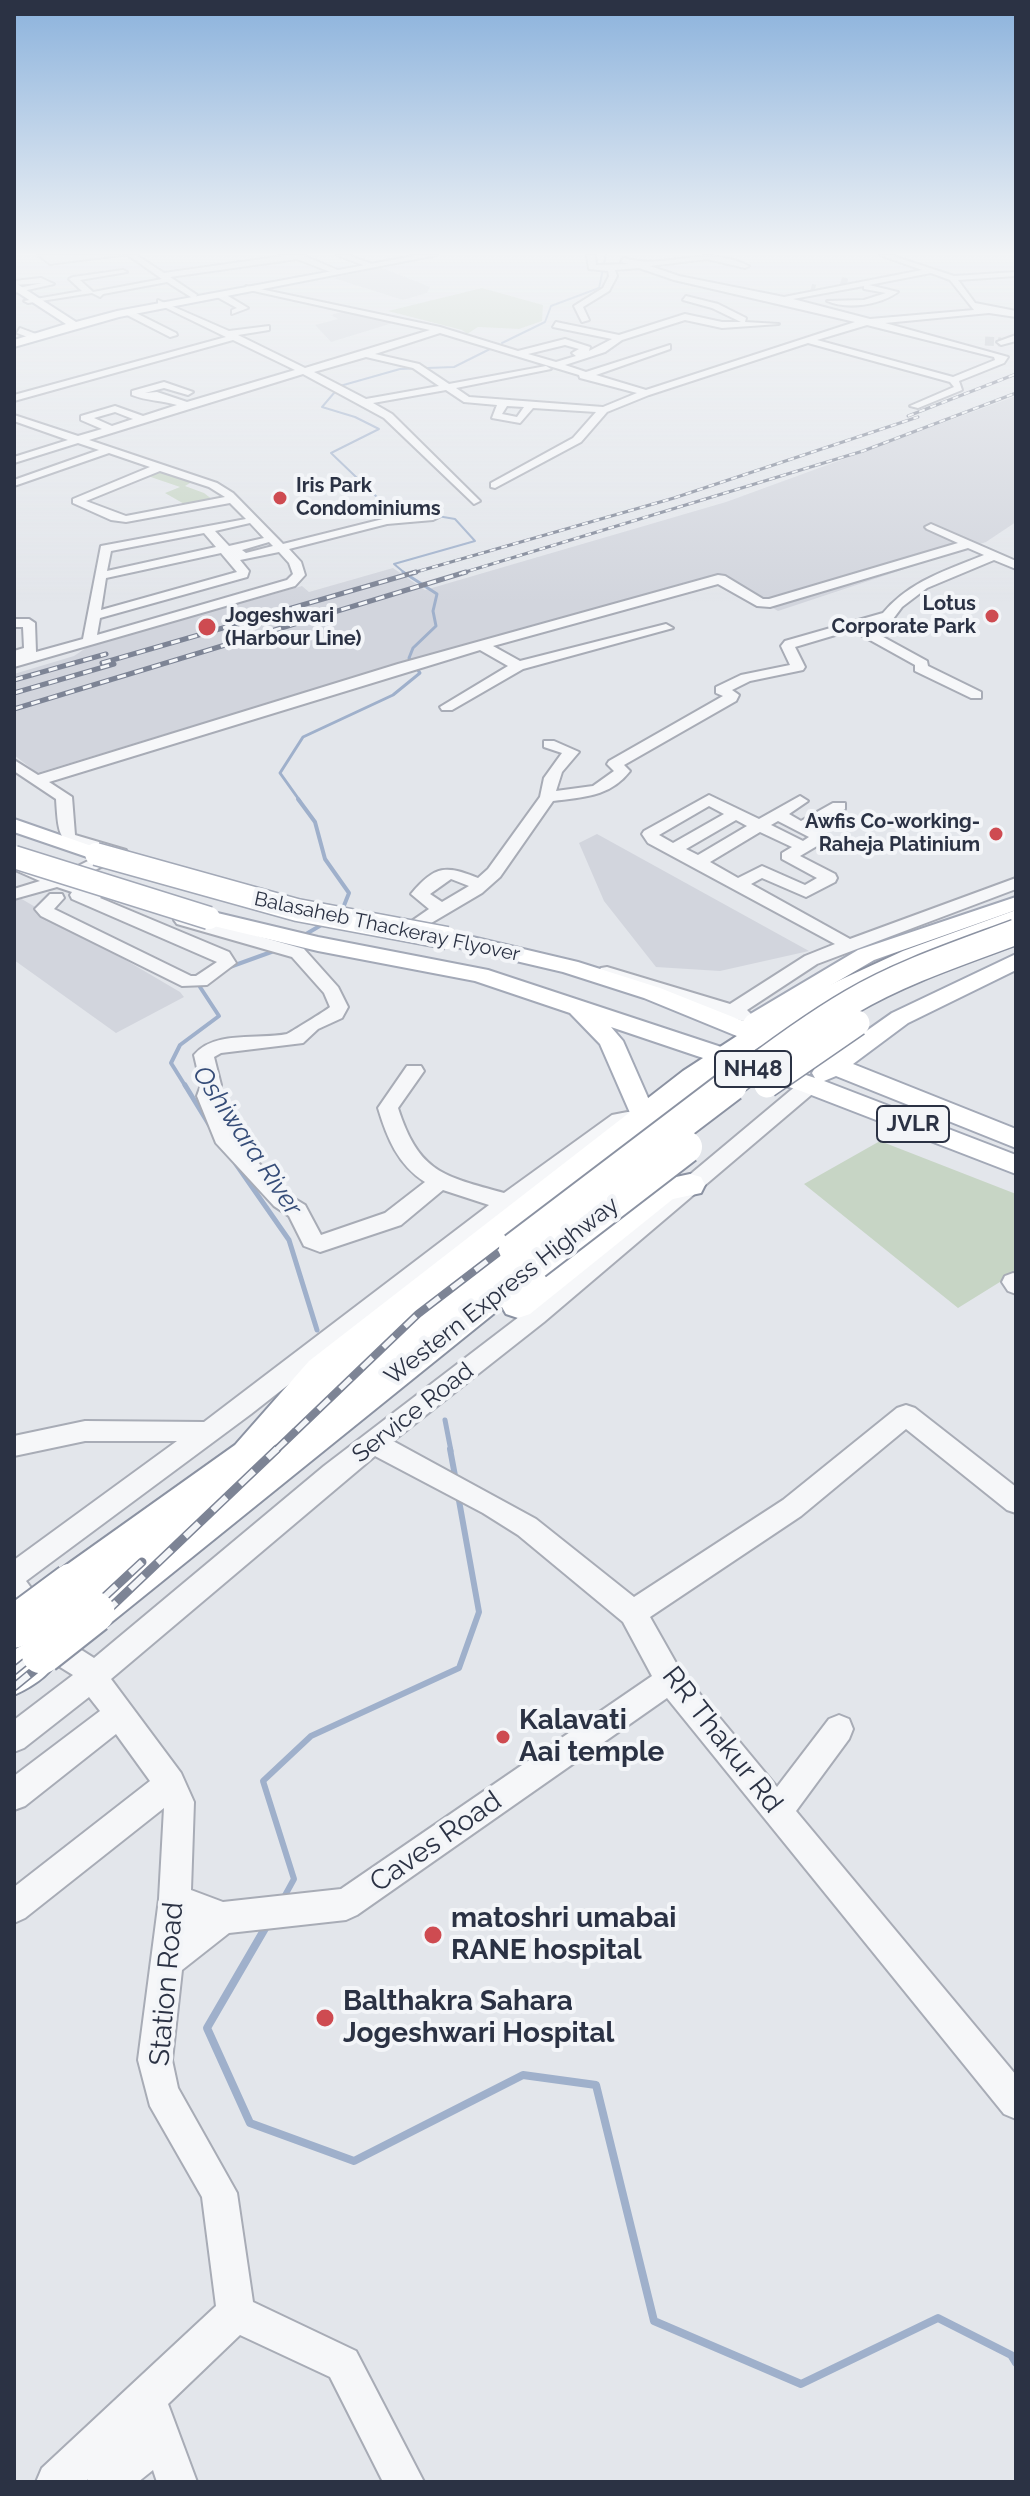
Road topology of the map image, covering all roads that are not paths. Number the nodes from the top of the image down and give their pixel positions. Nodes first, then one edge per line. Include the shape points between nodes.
1 (106, 371) edge
2 (301, 371) edge
3 (305, 371) edge
4 (423, 371) edge
5 (526, 371) edge
6 (571, 371) edge
7 (595, 371) edge
8 (704, 371) edge
9 (927, 371) edge
10 (975, 371) edge
11 (584, 375) junction
12 (433, 379) junction
13 (954, 380) junction
14 (447, 388) junction
15 (188, 392) junction
16 (640, 393) junction
17 (415, 394) junction
18 (395, 397) junction
19 (14, 398) edge
20 (166, 398) junction
21 (209, 398) junction
22 (467, 400) junction
23 (435, 401) dead end
24 (364, 402) junction
25 (504, 402) junction
26 (448, 404) dead end
27 (535, 404) junction
28 (185, 405) junction
29 (915, 406) dead end
30 (599, 410) junction
31 (138, 417) junction
32 (16, 421) edge
33 (107, 427) junction
34 (518, 430) dead end
35 (73, 441) junction
36 (28, 446) edge
37 (100, 450) junction
38 (14, 460) edge
39 (156, 469) junction
40 (17, 483) dead end
41 (495, 485) dead end
42 (228, 500) junction
43 (474, 501) dead end
44 (433, 517) dead end
45 (245, 522) junction
46 (931, 527) dead end
47 (207, 529) junction
48 (971, 543) junction
49 (273, 548) junction
50 (225, 549) junction
51 (1004, 557) edge
52 (99, 576) junction
53 (93, 616) junction
54 (14, 623) edge
55 (854, 626) junction
56 (666, 628) dead end
57 (89, 642) junction
58 (604, 643) junction
59 (482, 645) junction
60 (569, 651) junction
61 (14, 655) edge
62 (621, 655) dead end
63 (586, 664) dead end
64 (14, 666) edge
65 (518, 666) junction
66 (976, 695) dead end
67 (447, 707) dead end
68 (549, 744) dead end
69 (14, 764) edge
70 (36, 781) junction
71 (548, 797) junction
72 (800, 801) dead end
73 (839, 806) dead end
74 (736, 814) junction
75 (778, 815) junction
76 (14, 823) edge
77 (760, 825) junction
78 (802, 827) junction
79 (66, 834) junction
80 (804, 847) junction
81 (674, 849) junction
82 (118, 853) junction
83 (14, 857) edge
84 (698, 862) junction
85 (14, 867) edge
86 (1016, 883) edge
87 (739, 884) junction
88 (480, 885) junction
89 (56, 890) junction
90 (23, 892) edge
91 (440, 909) junction
92 (1008, 919) edge
93 (415, 925) junction
94 (463, 940) junction
95 (849, 945) junction
96 (1016, 950) edge
97 (1016, 961) edge
98 (576, 1006) junction
99 (732, 1011) junction
100 (761, 1028) junction
101 (725, 1056) junction
102 (834, 1065) junction
103 (414, 1071) dead end
104 (810, 1085) junction
105 (643, 1116) junction
106 (1016, 1139) edge
107 (594, 1147) junction
108 (1016, 1165) edge
109 (439, 1182) junction
110 (690, 1185) junction
111 (507, 1202) junction
112 (525, 1256) junction
113 (206, 1432) junction
114 (374, 1443) junction
115 (14, 1446) edge
116 (254, 1468) junction
117 (1016, 1502) edge
118 (16, 1573) edge
119 (633, 1613) junction
120 (49, 1659) edge
121 (670, 1680) junction
122 (120, 1713) junction
123 (839, 1729) dead end
124 (14, 1738) edge
125 (170, 1784) junction
126 (14, 1795) edge
127 (779, 1812) junction
128 (175, 1899) junction
129 (14, 1907) edge
130 (238, 1916) junction
131 (167, 1962) junction
132 (1016, 2102) edge
133 (236, 2313) junction
134 (146, 2399) junction
135 (162, 2437) junction
136 (56, 2482) edge
137 (107, 2482) edge
138 (177, 2482) edge
139 (404, 2482) edge

1 - 19 street
2 - 21 street
3 - 24 street
4 - 12 street
5 - 14 street
6 - 11 street
7 - 11 street
8 - 16 street
9 - 13 street
10 - 13 street
11 - 16 street
12 - 14 street
12 - 18 street via 383,387
13 - 29 street via 959,388
14 - 17 street
14 - 22 street
15 - 20 street
15 - 20 street via 162,385 135,393
15 - 21 street
16 - 30 street
17 - 18 street
17 - 23 street
18 - 24 street
20 - 28 street
21 - 28 street
22 - 25 street
22 - 26 street
24 - 43 street via 388,416
25 - 27 street
25 - 27 street via 496,416 500,419 520,420
27 - 30 street
27 - 34 street via 532,419
28 - 31 street
30 - 41 street via 577,440
31 - 33 street
31 - 33 street via 114,409 85,418
32 - 35 street
33 - 35 street
35 - 36 street
35 - 37 street
36 - 38 street
37 - 39 street
37 - 40 street
39 - 42 street via 213,485
39 - 42 street via 77,501 126,519
42 - 45 street
42 - 49 street
44 - 49 street via 387,521
45 - 47 street
45 - 49 street
46 - 48 street
47 - 50 street
47 - 52 street via 105,549
48 - 51 street
48 - 59 street via 770,603 720,579
49 - 57 street via 295,562 299,577 291,583
50 - 52 street
50 - 53 street via 243,574
51 - 55 street via 916,590 888,616
52 - 53 street
53 - 57 street
54 - 61 street via 29,623 31,650
55 - 66 street via 922,664 920,668
55 - 71 street via 790,644 798,667 746,678 721,690 731,698 614,764 622,771 613,784 595,792
56 - 58 street
57 - 64 street
58 - 60 street
58 - 62 street
59 - 65 street
59 - 70 street
60 - 63 street
60 - 65 street
65 - 67 street
68 - 71 street via 572,752 561,762
69 - 70 street
70 - 79 street via 64,797
71 - 88 street
72 - 75 street
73 - 78 street
74 - 77 street
74 - 81 street
74 - 81 street via 709,800 650,834
75 - 77 street
75 - 78 street
76 - 79 street
76 - 94 main road, Balasaheb Thackeray Flyover, bridge via 221,891
77 - 80 street
77 - 84 street
78 - 80 street via 821,837
79 - 82 street
80 - 87 street via 788,856 829,878 812,889 806,892 762,871
81 - 84 street
82 - 89 street
82 - 93 street via 235,886
83 - 98 main road, Balasaheb Thackeray Flyover, bridge via 209,918 464,971
84 - 87 street
85 - 89 street
86 - 95 street
87 - 95 street
88 - 91 street
88 - 91 street via 449,872 419,894
89 - 89 street via 223,956 227,963 201,981 188,982 47,912
89 - 90 street
89 - 109 street via 298,953 332,991 339,1007 335,1014 296,1039 216,1047 204,1055 211,1085 207,1096 223,1138 297,1211 312,1240 320,1244 393,1219
91 - 93 street
92 - 100 highway via 912,956
92 - 112 highway, Western Express Highway / NH48, bridge via 852,1001 781,1047
93 - 94 street
94 - 99 street via 634,980
94 - 100 main road, Balasaheb Thackeray Flyover via 570,967
95 - 99 street via 811,960
96 - 112 highway, Western Express Highway / NH48, bridge via 987,958 872,1013
97 - 102 main road via 900,1018
98 - 101 main road, Balasaheb Thackeray Flyover
98 - 105 main road via 611,1041
99 - 100 street
100 - 101 highway
100 - 102 main road, JVLR
101 - 104 main road, JVLR
101 - 105 highway
102 - 104 main road
102 - 106 main road, JVLR
103 - 109 street via 388,1108 396,1141 417,1168
104 - 108 main road, JVLR
104 - 110 street, Service Road
105 - 107 highway
107 - 111 street
107 - 116 highway via 321,1371
109 - 111 street
110 - 114 street, Service Road via 536,1316
110 - 116 highway via 664,1190 327,1449
111 - 113 street
112 - 116 highway, Western Express Highway / NH48
113 - 115 street via 104,1429
113 - 118 street
114 - 119 street, RR Thakur Rd via 527,1527
114 - 120 street, Service Road via 321,1484
116 - 120 highway, Western Express Highway / NH48, bridge via 83,1598
117 - 119 street via 906,1415 792,1508
118 - 120 street, Station Road via 62,1653
119 - 121 street, RR Thakur Rd
120 - 122 street, Station Road
120 - 124 street, Service Road
121 - 127 street, RR Thakur Rd
121 - 130 street, Caves Road via 346,1904
122 - 125 street, Station Road
122 - 126 street
123 - 127 street
125 - 128 street, Station Road via 179,1802
125 - 129 street
127 - 132 street, RR Thakur Rd
128 - 130 street, Caves Road
128 - 131 street, Station Road
130 - 131 street
131 - 133 street, Station Road via 155,2060 162,2094 219,2193
133 - 134 street
133 - 139 street via 343,2364
134 - 135 street
134 - 136 street
135 - 137 street
135 - 138 street

